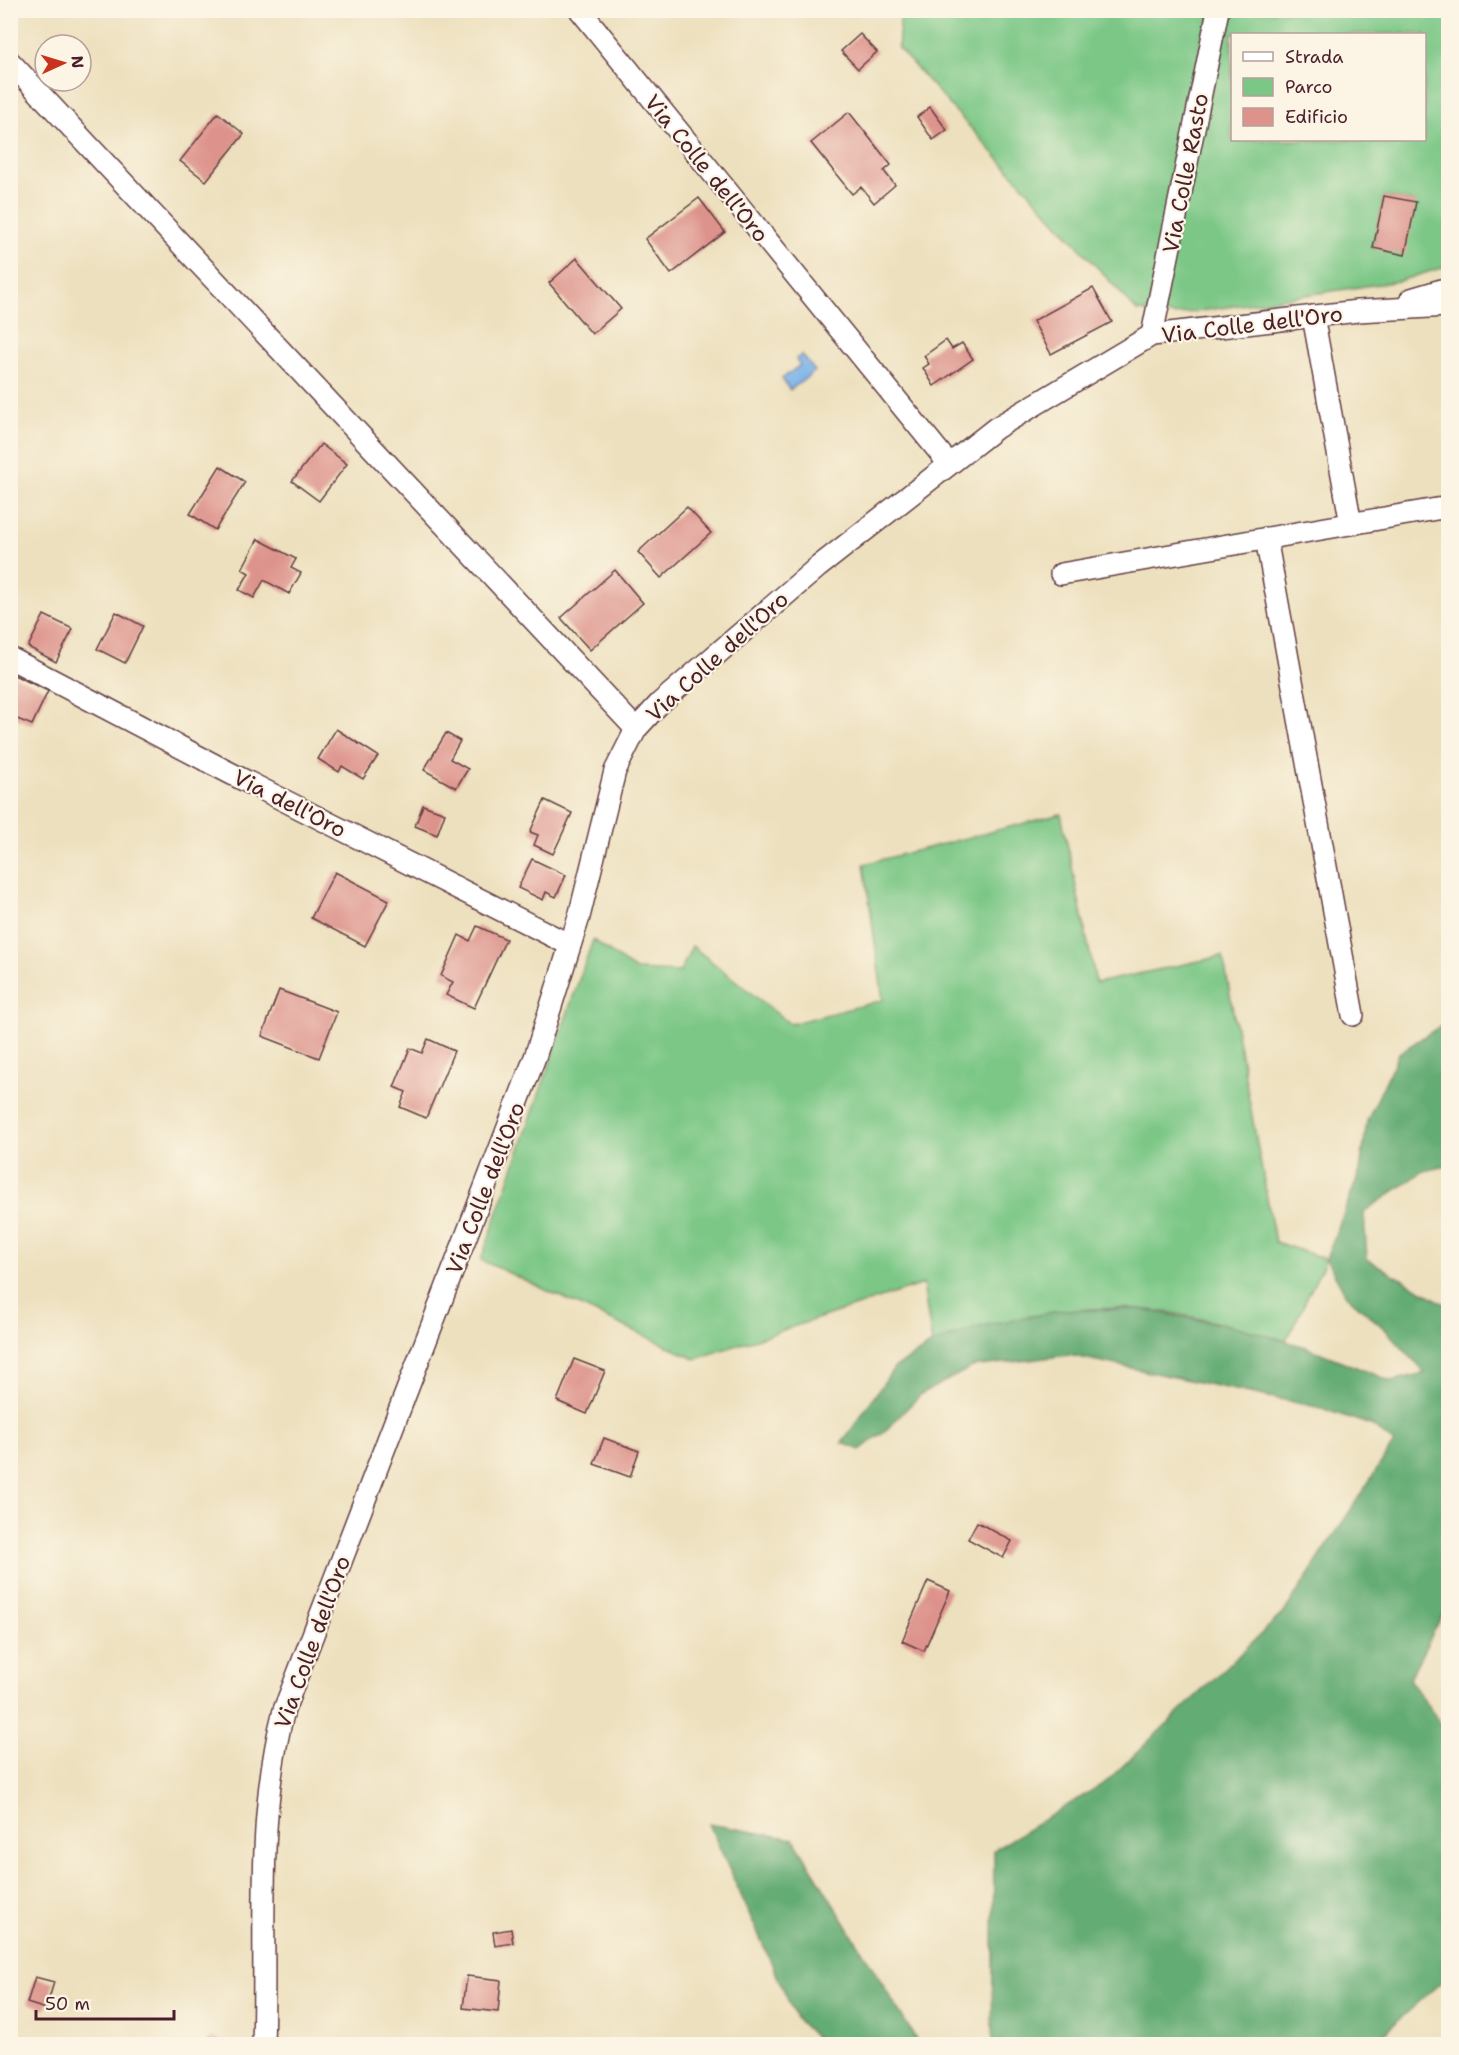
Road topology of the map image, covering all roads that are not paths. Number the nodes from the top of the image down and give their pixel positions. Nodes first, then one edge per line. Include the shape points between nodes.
1 (580, 10) edge
2 (1218, 10) edge
3 (10, 62) edge
4 (1449, 288) edge
5 (1449, 306) edge
6 (1358, 311) junction
7 (1313, 316) junction
8 (1152, 334) junction
9 (949, 464) junction
10 (1449, 507) edge
11 (1351, 524) junction
12 (1266, 538) junction
13 (1061, 574) dead end
14 (10, 658) edge
15 (636, 729) junction
16 (570, 945) junction
17 (1353, 1015) dead end
18 (263, 2044) edge

1 - 9 street, Via Colle dell'Oro
2 - 8 street, Via Colle Rasto
3 - 15 street
4 - 6 street
5 - 6 street, Via Colle dell'Oro
6 - 7 street, Via Colle dell'Oro
7 - 8 street, Via Colle dell'Oro
7 - 11 street
8 - 9 street, Via Colle dell'Oro via 996,428
9 - 15 street, Via Colle dell'Oro via 818,567 660,703
10 - 11 street
11 - 12 street
12 - 13 street
12 - 17 street
14 - 16 street, Via dell'Oro
15 - 16 street, Via Colle dell'Oro via 615,771
16 - 18 street, Via Colle dell'Oro via 535,1057 284,1710 267,1812

